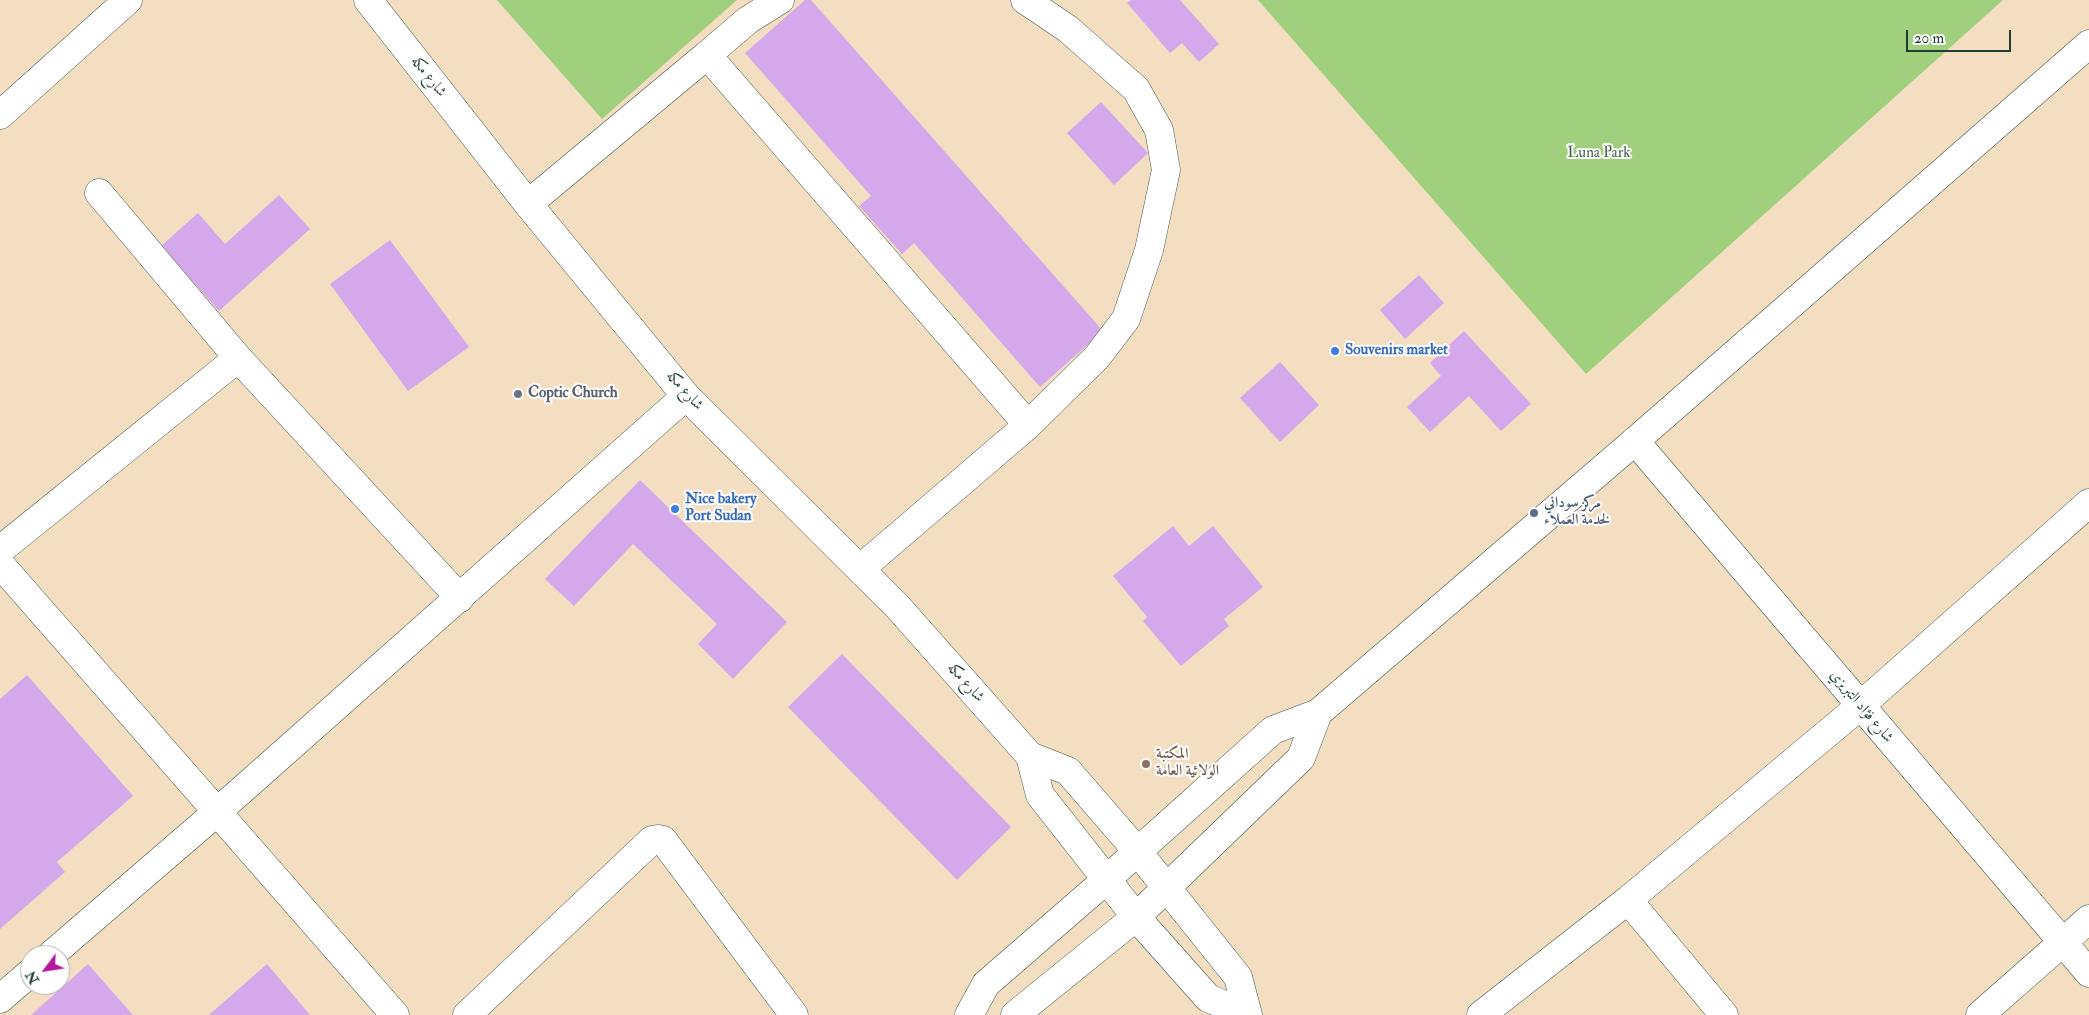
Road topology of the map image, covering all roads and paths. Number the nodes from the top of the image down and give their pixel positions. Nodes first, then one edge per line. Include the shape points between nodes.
1 (128, 0) edge
2 (368, 0) edge
3 (780, 0) edge
4 (1025, 0) edge
5 (2089, 44) edge
6 (707, 55) junction
7 (0, 115) edge
8 (99, 193) dead end
9 (528, 204) junction
10 (238, 358) junction
11 (686, 396) junction
12 (1028, 426) junction
13 (1635, 441) junction
14 (2089, 503) edge
15 (0, 550) edge
16 (0, 564) edge
17 (860, 569) junction
18 (460, 598) junction
19 (1860, 706) junction
20 (1318, 713) junction
21 (1030, 756) junction
22 (217, 812) junction
23 (1138, 852) junction
24 (1106, 880) junction
25 (1166, 889) junction
26 (1628, 900) junction
27 (1136, 917) junction
28 (2089, 919) edge
29 (2062, 942) junction
30 (63, 945) edge
31 (2089, 973) edge
32 (20, 982) edge
33 (0, 999) edge
34 (395, 1015) edge
35 (466, 1015) edge
36 (794, 1015) edge
37 (969, 1015) edge
38 (1015, 1015) edge
39 (1248, 1015) edge
40 (1481, 1015) edge
41 (1724, 1015) edge
42 (1980, 1015) edge

1 - 7 street
2 - 9 street, شارع مكه
3 - 6 street via 748,20
4 - 12 street via 1068,29 1136,88 1159,130 1166,170 1149,250 1126,319 1097,358
5 - 13 street
6 - 9 street
6 - 12 street
8 - 10 street
9 - 11 street, شارع مكه
10 - 15 street
10 - 18 street
11 - 17 street, شارع مكه
11 - 18 street
12 - 17 street
13 - 19 street, شارع فؤاد التبريزي
13 - 20 street
14 - 19 street
16 - 22 street
17 - 21 street, شارع مكه
18 - 22 street
19 - 26 street
19 - 29 street, شارع فؤاد التبريزي
20 - 23 street via 1273,730
20 - 25 street via 1301,758
21 - 23 street, شارع مكه via 1068,771
21 - 24 street, شارع مكه via 1040,795
22 - 30 street
22 - 34 street
23 - 24 street
23 - 25 street, شارع مكه
24 - 27 street, شارع مكه
24 - 37 street via 986,984
25 - 27 street
25 - 39 street, شارع مكه via 1238,977
26 - 40 street
26 - 41 street
27 - 38 street
27 - 39 street, شارع مكه via 1208,998
28 - 29 street
29 - 31 street, شارع فؤاد التبريزي
29 - 42 street
32 - 33 street
35 - 36 street via 652,840 658,839 663,840

